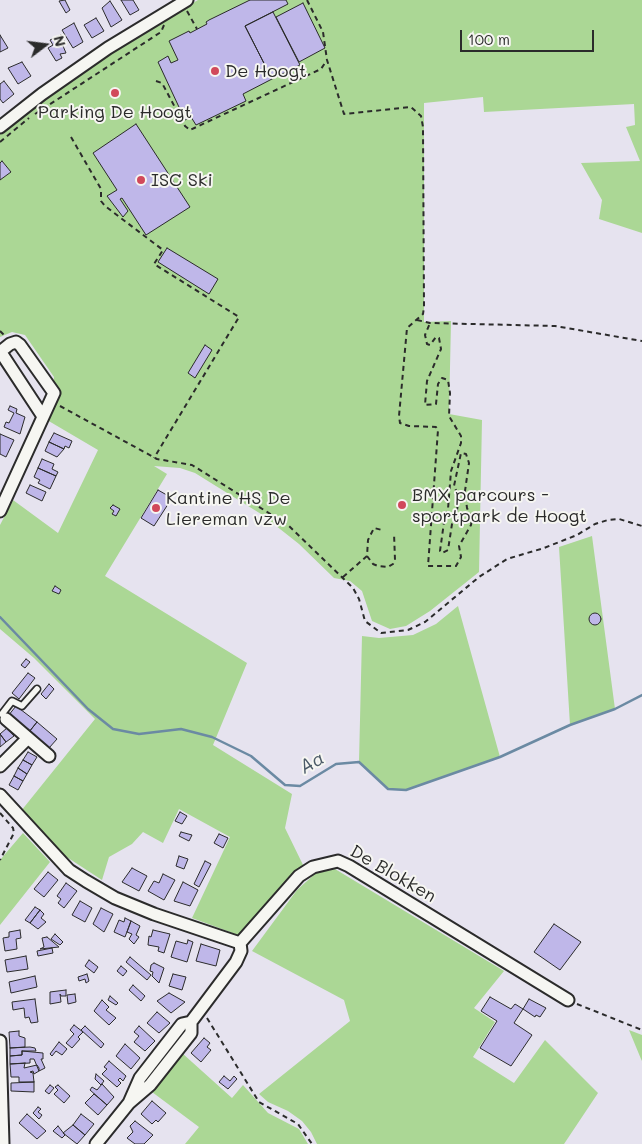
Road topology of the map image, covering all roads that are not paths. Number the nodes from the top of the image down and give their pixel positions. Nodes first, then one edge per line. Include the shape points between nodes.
1 (185, 1) edge
2 (0, 127) edge
3 (0, 352) edge
4 (42, 415) junction
5 (0, 511) edge
6 (37, 689) dead end
7 (6, 719) joint
8 (27, 739) junction
9 (50, 756) dead end
10 (0, 766) edge
11 (0, 795) edge
12 (240, 943) junction
13 (568, 1000) road end
14 (0, 1041) edge
15 (3, 1144) edge
16 (96, 1144) edge

1 - 2 street via 65,77
3 - 4 street
3 - 4 street via 10,344 16,342 20,345 54,393
4 - 5 street
6 - 7 lane via 22,706 12,701 2,714
7 - 8 street
8 - 9 street
8 - 10 street
11 - 12 street via 69,870 86,881 115,898 154,914
12 - 13 street, De Blokken via 299,876 313,867 338,861
12 - 16 street via 236,962 201,1010 191,1022 182,1024 140,1078 129,1103
14 - 15 street

